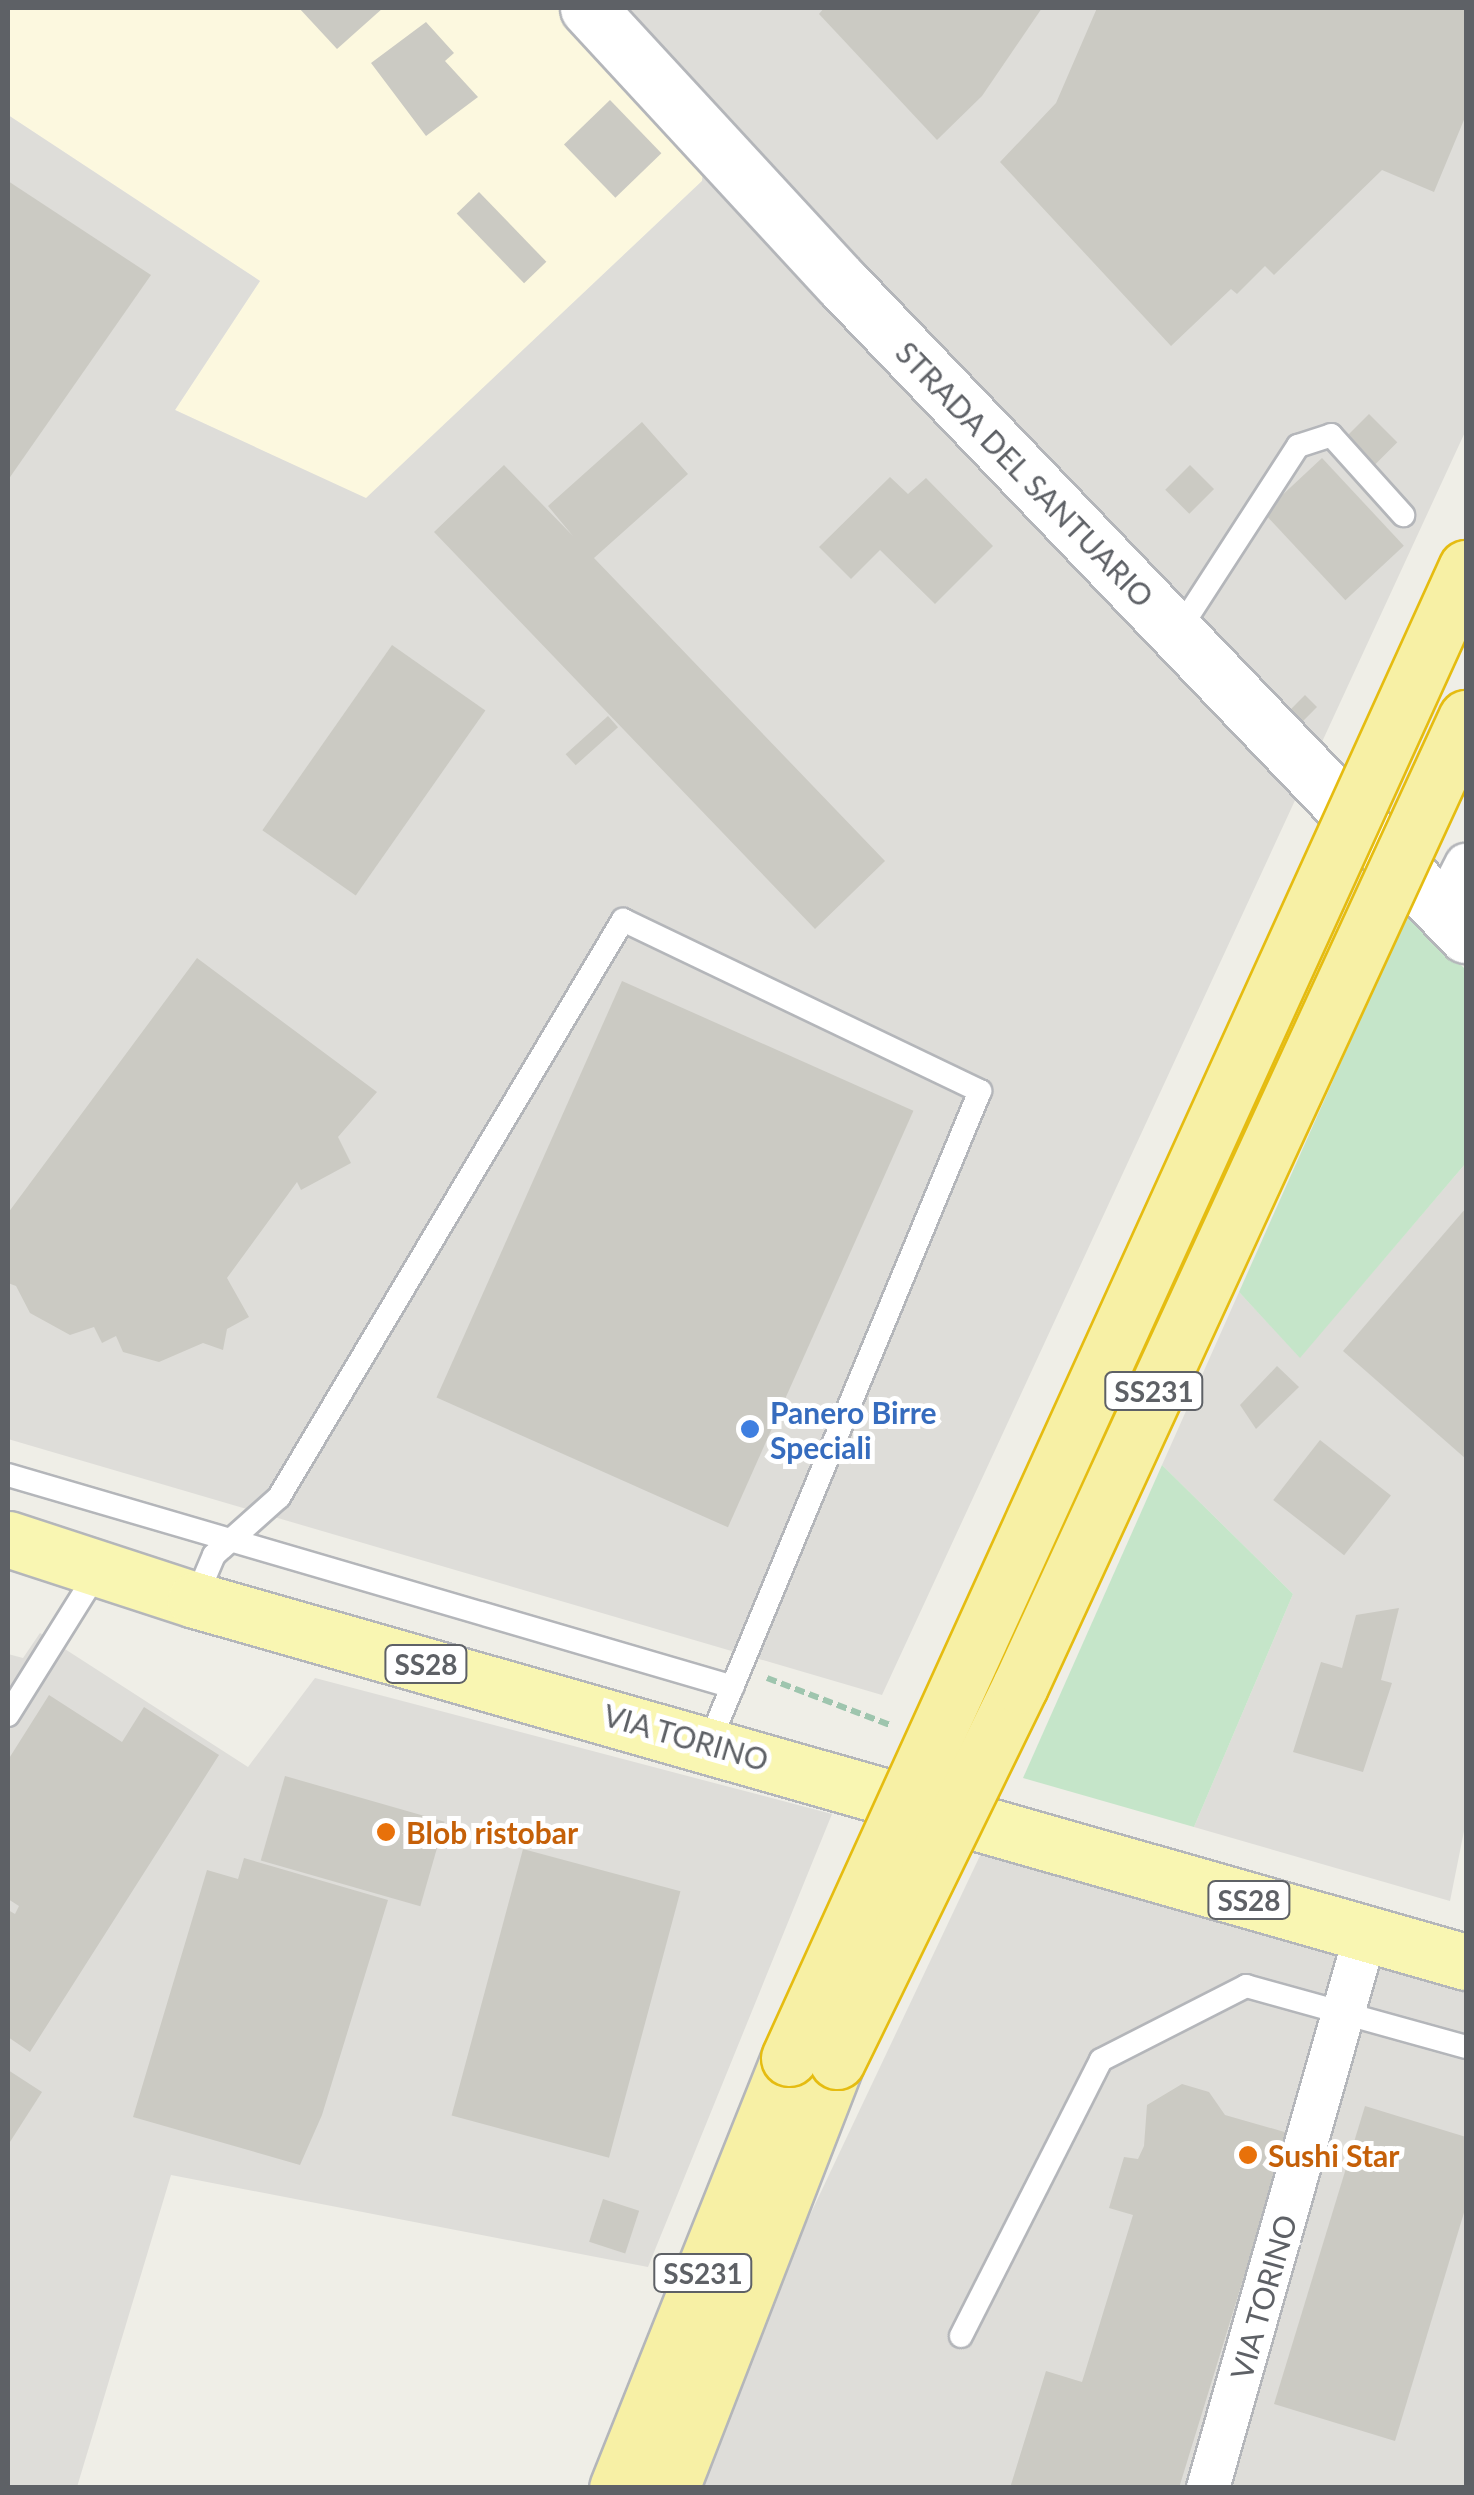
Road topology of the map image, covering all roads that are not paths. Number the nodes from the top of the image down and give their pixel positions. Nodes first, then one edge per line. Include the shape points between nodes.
1 (588, 8) edge
2 (1403, 515) dead end
3 (1466, 568) edge
4 (1177, 633) junction
5 (1466, 718) edge
6 (1458, 903) edge
7 (8, 1476) edge
8 (8, 1539) edge
9 (232, 1539) junction
10 (102, 1566) junction
11 (195, 1600) junction
12 (733, 1687) junction
13 (8, 1715) edge
14 (709, 1743) junction
15 (1366, 1933) junction
16 (1466, 1962) edge
17 (1345, 2012) junction
18 (1466, 2048) edge
19 (813, 2060) junction
20 (961, 2336) dead end
21 (617, 2488) edge
22 (671, 2488) edge
23 (1208, 2488) edge

1 - 4 street, STRADA DEL SANTUARIO
2 - 4 lane via 1331,435 1298,446
3 - 19 highway, SS231, bridge
4 - 6 street, STRADA DEL SANTUARIO
5 - 19 highway, SS231, bridge via 1020,1686
7 - 9 lane
8 - 10 main road, VIA TORINO / SS28
9 - 11 lane via 214,1555
9 - 12 lane
9 - 12 lane via 279,1496 623,920 980,1091
10 - 11 main road, VIA TORINO / SS28
10 - 13 lane
11 - 14 main road, VIA TORINO / SS28
12 - 14 lane
14 - 15 main road, VIA TORINO / SS28
15 - 16 main road, VIA TORINO / SS28
15 - 17 street, VIA TORINO
17 - 18 lane
17 - 20 lane via 1246,1986 1102,2060
17 - 23 street, VIA TORINO
19 - 21 highway, SS231
19 - 22 highway, SS231

